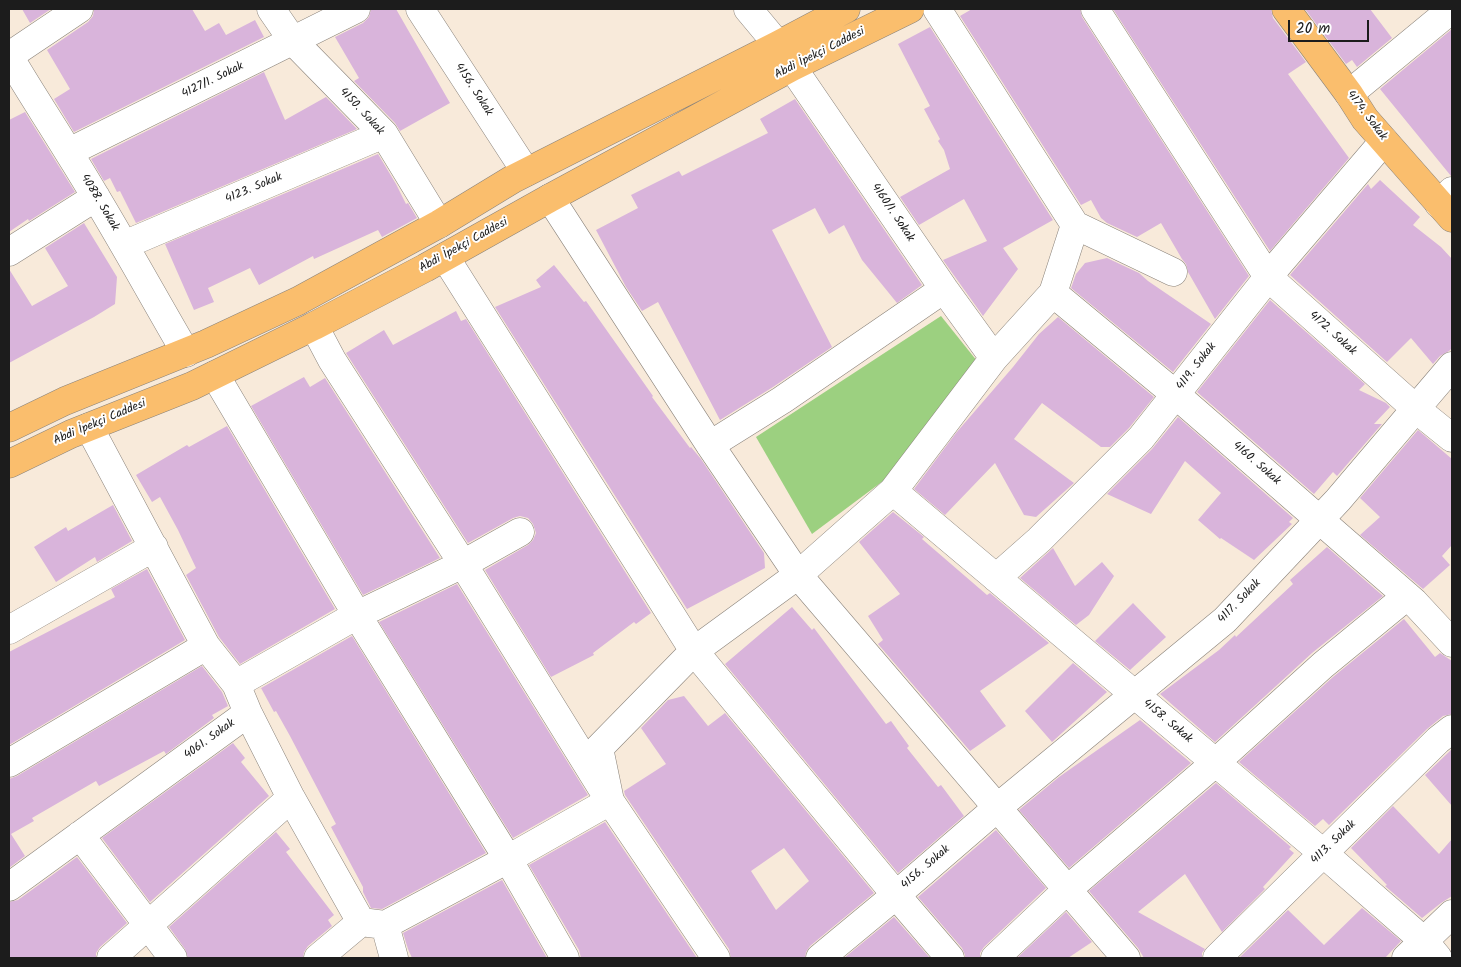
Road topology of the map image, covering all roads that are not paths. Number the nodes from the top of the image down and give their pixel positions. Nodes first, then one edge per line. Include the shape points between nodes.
1 (79, 9) edge
2 (271, 9) edge
3 (356, 9) edge
4 (420, 9) edge
5 (748, 9) edge
6 (846, 9) edge
7 (910, 9) edge
8 (937, 9) edge
9 (1095, 9) edge
10 (1286, 9) edge
11 (1452, 9) edge
12 (294, 41) junction
13 (778, 45) junction
14 (9, 56) edge
15 (792, 68) junction
16 (1349, 94) junction
17 (19, 97) edge
18 (384, 134) junction
19 (1384, 141) junction
20 (69, 152) junction
21 (526, 172) junction
22 (96, 197) junction
23 (550, 198) junction
24 (1448, 204) edge
25 (439, 224) junction
26 (1075, 225) junction
27 (124, 245) junction
28 (9, 252) edge
29 (445, 257) junction
30 (1173, 272) dead end
31 (1268, 277) junction
32 (944, 289) junction
33 (1053, 294) junction
34 (314, 326) junction
35 (186, 353) junction
36 (994, 358) junction
37 (1452, 366) edge
38 (214, 375) junction
39 (1175, 394) junction
40 (1416, 409) junction
41 (89, 427) junction
42 (9, 428) edge
43 (1452, 438) edge
44 (710, 445) junction
45 (9, 464) edge
46 (892, 491) junction
47 (1319, 519) junction
48 (520, 532) dead end
49 (154, 547) junction
50 (463, 564) junction
51 (798, 574) junction
52 (996, 578) junction
53 (1407, 596) junction
54 (357, 615) junction
55 (9, 630) edge
56 (1452, 643) edge
57 (206, 646) junction
58 (694, 651) junction
59 (236, 684) junction
60 (1134, 694) junction
61 (248, 712) junction
62 (1452, 729) edge
63 (9, 763) edge
64 (1215, 763) junction
65 (290, 798) junction
66 (610, 801) junction
67 (998, 807) junction
68 (80, 835) junction
69 (1323, 853) junction
70 (508, 860) junction
71 (9, 887) edge
72 (1067, 890) junction
73 (896, 894) junction
74 (1452, 914) edge
75 (373, 923) junction
76 (148, 925) junction
77 (1423, 953) edge
78 (111, 958) edge
79 (173, 958) edge
80 (318, 958) edge
81 (394, 958) edge
82 (565, 958) edge
83 (716, 958) edge
84 (820, 958) edge
85 (950, 958) edge
86 (995, 958) edge
87 (1126, 958) edge
88 (1217, 958) edge

1 - 14 street
2 - 12 street, 4150. Sokak
3 - 12 street, 4127/1. Sokak
4 - 21 street, 4156. Sokak
5 - 13 street
6 - 13 main road
7 - 15 main road, Abdi İpekçi Caddesi
8 - 26 street
9 - 31 street, 4172. Sokak
10 - 16 main road, 4174. Sokak
11 - 16 street
12 - 18 street, 4150. Sokak
12 - 20 street, 4127/1. Sokak
13 - 21 main road
14 - 17 street, 4088. Sokak
15 - 23 main road, Abdi İpekçi Caddesi
15 - 32 street, 4160/1. Sokak
16 - 19 main road, 4174. Sokak
17 - 20 street, 4088. Sokak
18 - 25 street, 4150. Sokak
18 - 27 street, 4123. Sokak
19 - 24 main road, 4174. Sokak
19 - 31 street, 4119. Sokak
20 - 22 street, 4088. Sokak
21 - 25 main road
22 - 27 street, 4088. Sokak
22 - 28 street
23 - 29 main road, Abdi İpekçi Caddesi
23 - 44 street
25 - 35 main road via 298,301
26 - 30 street
26 - 33 street
27 - 35 street, 4088. Sokak
29 - 34 main road, Abdi İpekçi Caddesi
29 - 58 street
31 - 39 street, 4119. Sokak
31 - 40 street, 4172. Sokak
32 - 36 street, 4160/1. Sokak
32 - 44 street
33 - 36 street
33 - 39 street, 4160. Sokak
34 - 38 main road, Abdi İpekçi Caddesi
34 - 50 street via 332,360
35 - 42 main road via 65,401
36 - 46 street
37 - 40 street, 4117. Sokak
38 - 41 main road, Abdi İpekçi Caddesi
38 - 54 street
39 - 47 street, 4160. Sokak
39 - 52 street, 4119. Sokak via 1141,438 1039,540
40 - 43 street, 4172. Sokak
40 - 47 street, 4117. Sokak
41 - 45 main road, Abdi İpekçi Caddesi
41 - 49 street
44 - 51 street
46 - 51 street
46 - 52 street, 4158. Sokak
47 - 53 street, 4160. Sokak
47 - 60 street, 4117. Sokak via 1225,620
48 - 50 street
49 - 55 street
49 - 57 street
50 - 54 street
50 - 66 street
51 - 58 street
51 - 67 street
52 - 60 street, 4158. Sokak
53 - 56 street, 4160. Sokak
53 - 64 street via 1323,665
54 - 59 street
54 - 70 street
57 - 59 street
57 - 63 street
58 - 66 street via 599,748
58 - 73 street
59 - 61 street
60 - 64 street, 4158. Sokak
60 - 67 street, 4117. Sokak
61 - 65 street, 4061. Sokak
61 - 68 street, 4061. Sokak
62 - 69 street, 4113. Sokak
64 - 69 street, 4158. Sokak
64 - 72 street
65 - 75 street, 4061. Sokak
65 - 76 street
66 - 70 street
66 - 83 street
67 - 72 street
67 - 73 street, 4156. Sokak
68 - 71 street, 4061. Sokak
68 - 76 street
69 - 77 street, 4158. Sokak
69 - 88 street, 4113. Sokak
70 - 75 street
70 - 82 street
72 - 86 street
72 - 87 street
73 - 84 street
73 - 85 street, 4156. Sokak
74 - 77 street
75 - 80 street
75 - 81 street, 4061. Sokak
76 - 78 street
76 - 79 street

